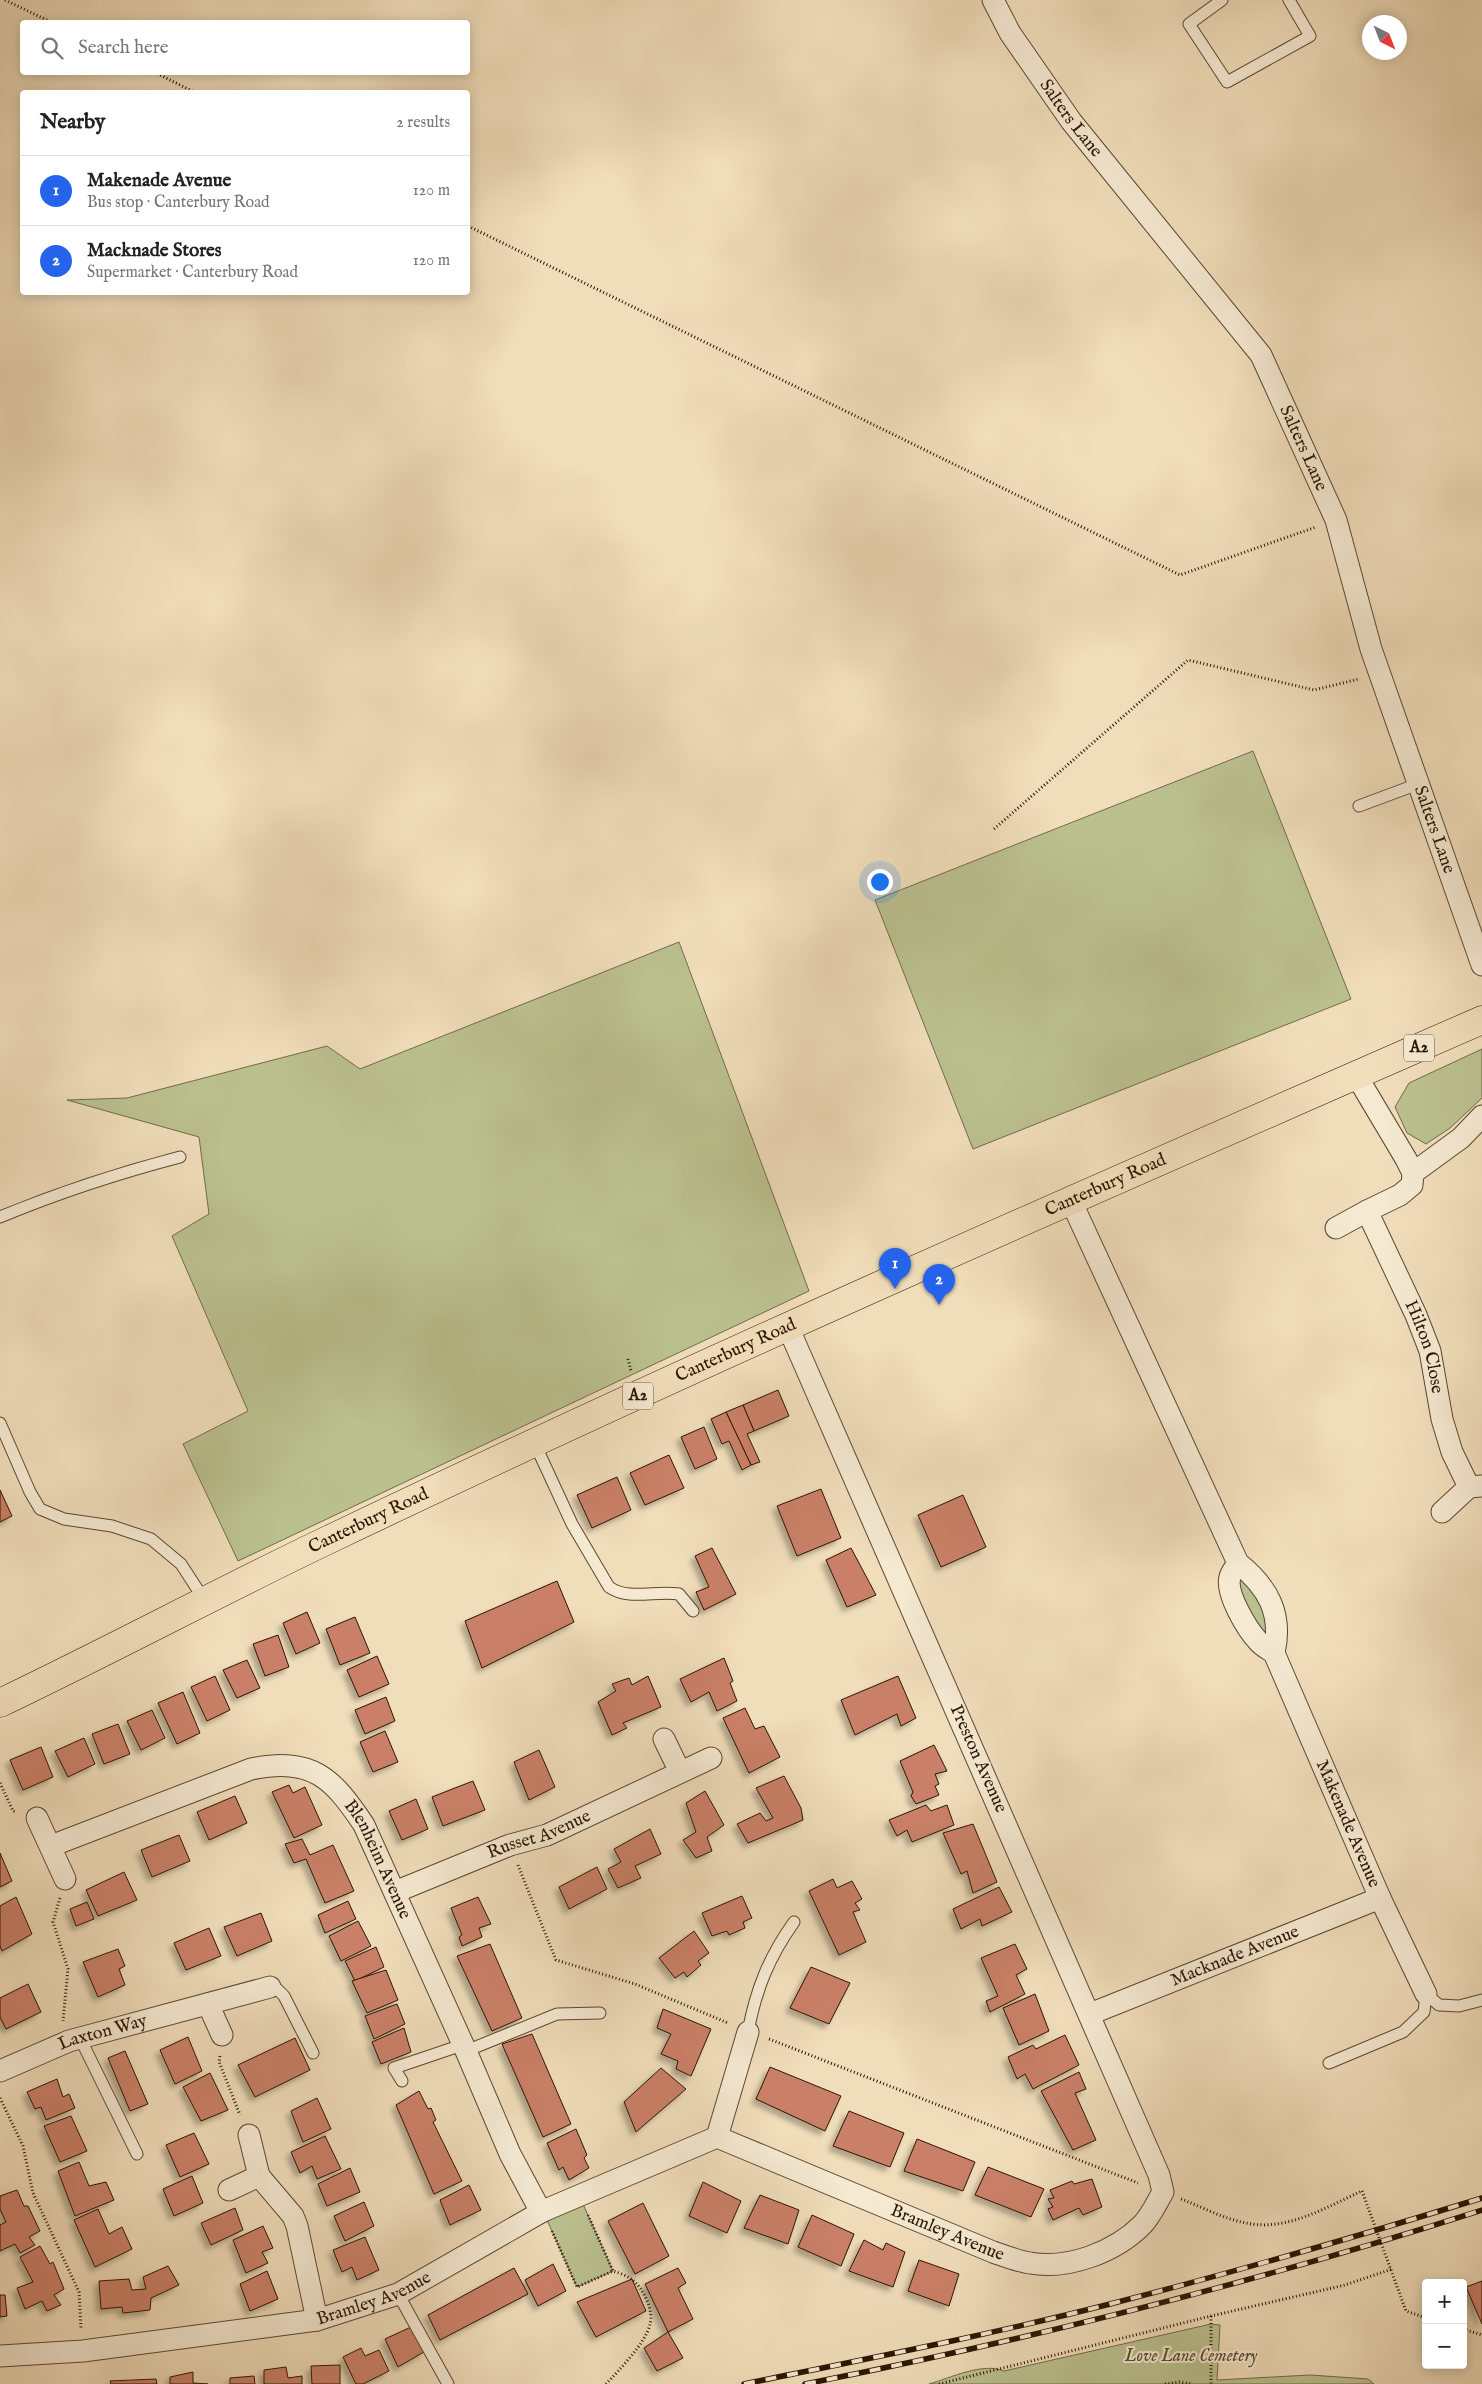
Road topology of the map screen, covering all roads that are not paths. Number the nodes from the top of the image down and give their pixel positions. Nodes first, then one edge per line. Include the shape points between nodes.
1 (993, 0) edge
2 (1222, 0) edge
3 (1289, 0) edge
4 (1418, 784) junction
5 (1359, 806) dead end
6 (1482, 965) edge
7 (1482, 1020) edge
8 (1356, 1075) junction
9 (1482, 1116) edge
10 (180, 1157) dead end
11 (1413, 1173) junction
12 (1071, 1201) junction
13 (1367, 1211) junction
14 (1, 1215) edge
15 (1336, 1228) dead end
16 (788, 1326) junction
17 (0, 1423) edge
18 (535, 1444) junction
19 (1475, 1487) edge
20 (1442, 1512) dead end
21 (1238, 1563) junction
22 (205, 1601) junction
23 (693, 1611) dead end
24 (1274, 1653) junction
25 (0, 1703) edge
26 (664, 1739) dead end
27 (711, 1758) dead end
28 (680, 1772) junction
29 (38, 1818) road end
30 (51, 1846) junction
31 (65, 1879) road end
32 (396, 1892) junction
33 (1380, 1898) junction
34 (794, 1922) dead end
35 (270, 1987) joint
36 (1426, 1994) junction
37 (1482, 2000) edge
38 (208, 2004) junction
39 (600, 2013) dead end
40 (1090, 2014) junction
41 (748, 2032) joint
42 (222, 2035) road end
43 (75, 2039) junction
44 (464, 2048) junction
45 (313, 2053) dead end
46 (1329, 2063) dead end
47 (0, 2071) edge
48 (402, 2081) dead end
49 (248, 2135) road end
50 (717, 2136) junction
51 (137, 2154) dead end
52 (259, 2176) junction
53 (229, 2190) dead end
54 (1163, 2192) joint
55 (542, 2212) junction
56 (398, 2294) junction
57 (317, 2320) junction
58 (0, 2356) edge
59 (448, 2384) edge

1 - 4 street, Salters Lane via 1010,33 1071,121 1261,355 1336,520 1378,672
2 - 3 lane via 1189,24 1226,82 1310,36
4 - 5 lane
4 - 6 street, Salters Lane
7 - 8 main road, Canterbury Road / A2
8 - 11 street
8 - 12 main road, Canterbury Road / A2
9 - 11 street via 1461,1138
10 - 14 lane via 141,1167
11 - 13 street via 1412,1185 1400,1195
12 - 16 main road, Canterbury Road / A2
12 - 21 street, Makenade Avenue
13 - 15 street
13 - 19 street, Hilton Close via 1426,1342 1452,1452
16 - 18 main road, Canterbury Road / A2
16 - 40 street, Preston Avenue
17 - 22 lane via 40,1509 64,1519 112,1526 152,1539 182,1564
18 - 22 main road, Canterbury Road / A2
18 - 23 lane via 572,1524 609,1587 616,1592 639,1595 658,1592 679,1594
19 - 20 street, Hilton Close
21 - 24 street, Makenade Avenue via 1267,1592 1277,1629
21 - 24 street, Makenade Avenue via 1230,1577 1239,1611 1260,1643
22 - 25 main road, Canterbury Road / A2
24 - 33 street, Makenade Avenue
26 - 28 street
27 - 28 street, Russet Avenue
28 - 32 street, Russet Avenue via 547,1834 510,1845
29 - 30 street
30 - 31 street
30 - 32 street, Blenheim Avenue via 251,1769 277,1764 300,1766 329,1780 346,1798 364,1825
32 - 44 street, Blenheim Avenue
33 - 36 street, Makenade Avenue
33 - 40 street, Macknade Avenue
34 - 41 lane via 771,1957 754,1998
35 - 38 street, Laxton Way
35 - 45 lane via 284,1996
36 - 37 lane via 1439,2005 1459,2006
36 - 46 lane via 1424,2012 1403,2032
38 - 42 street
38 - 43 street, Laxton Way
39 - 44 lane via 556,2014
40 - 54 street, Preston Avenue via 1159,2175
41 - 50 street
43 - 47 street, Laxton Way
43 - 51 lane
44 - 48 lane via 394,2068
44 - 55 street, Blenheim Avenue via 510,2154
49 - 52 street
50 - 54 street, Bramley Avenue via 993,2252 1030,2264 1085,2259 1115,2245 1143,2224
50 - 55 street, Bramley Avenue
52 - 53 street
52 - 57 street via 295,2221
55 - 56 street, Bramley Avenue
56 - 57 street, Bramley Avenue
56 - 59 lane
57 - 58 street, Bramley Avenue via 83,2351

